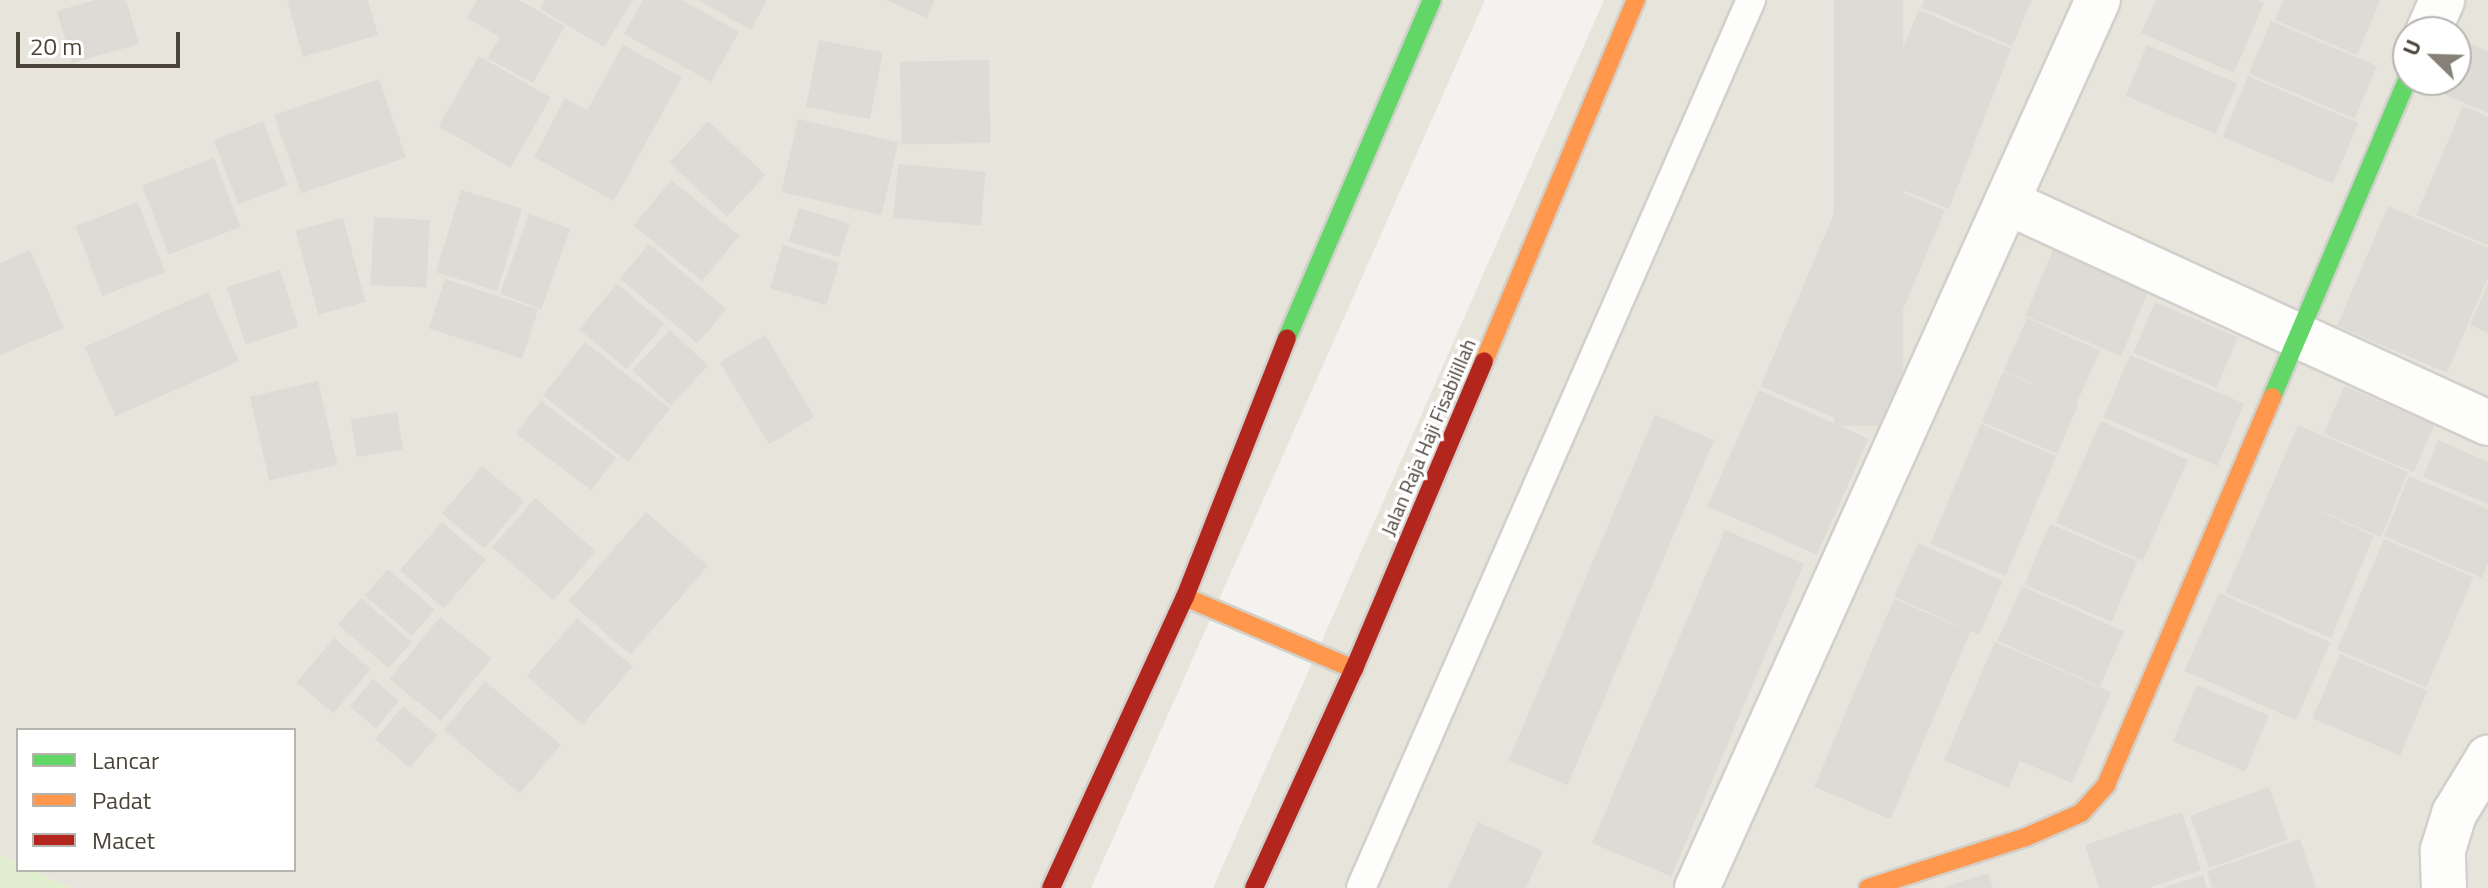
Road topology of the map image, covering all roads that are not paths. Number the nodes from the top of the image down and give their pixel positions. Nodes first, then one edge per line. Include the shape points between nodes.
1 (1432, 0) edge
2 (1636, 0) edge
3 (1751, 0) edge
4 (2098, 0) edge
5 (2400, 96) edge
6 (2007, 202) junction
7 (2296, 336) junction
8 (2488, 423) edge
9 (1185, 597) junction
10 (1354, 669) junction
11 (2488, 758) edge
12 (1051, 888) edge
13 (1254, 888) edge
14 (1361, 888) edge
15 (1697, 888) edge
16 (1868, 888) edge
17 (2444, 888) edge

1 - 9 main road via 1279,356
2 - 10 main road, Jalan Raja Haji Fisabilillah
3 - 14 lane
4 - 6 street
5 - 7 main road
6 - 7 street
6 - 15 street
7 - 8 street
7 - 16 main road via 2106,785 2091,806 2026,837
9 - 10 main road
9 - 12 main road
10 - 13 main road, Jalan Raja Haji Fisabilillah
11 - 17 street via 2454,814 2443,850

